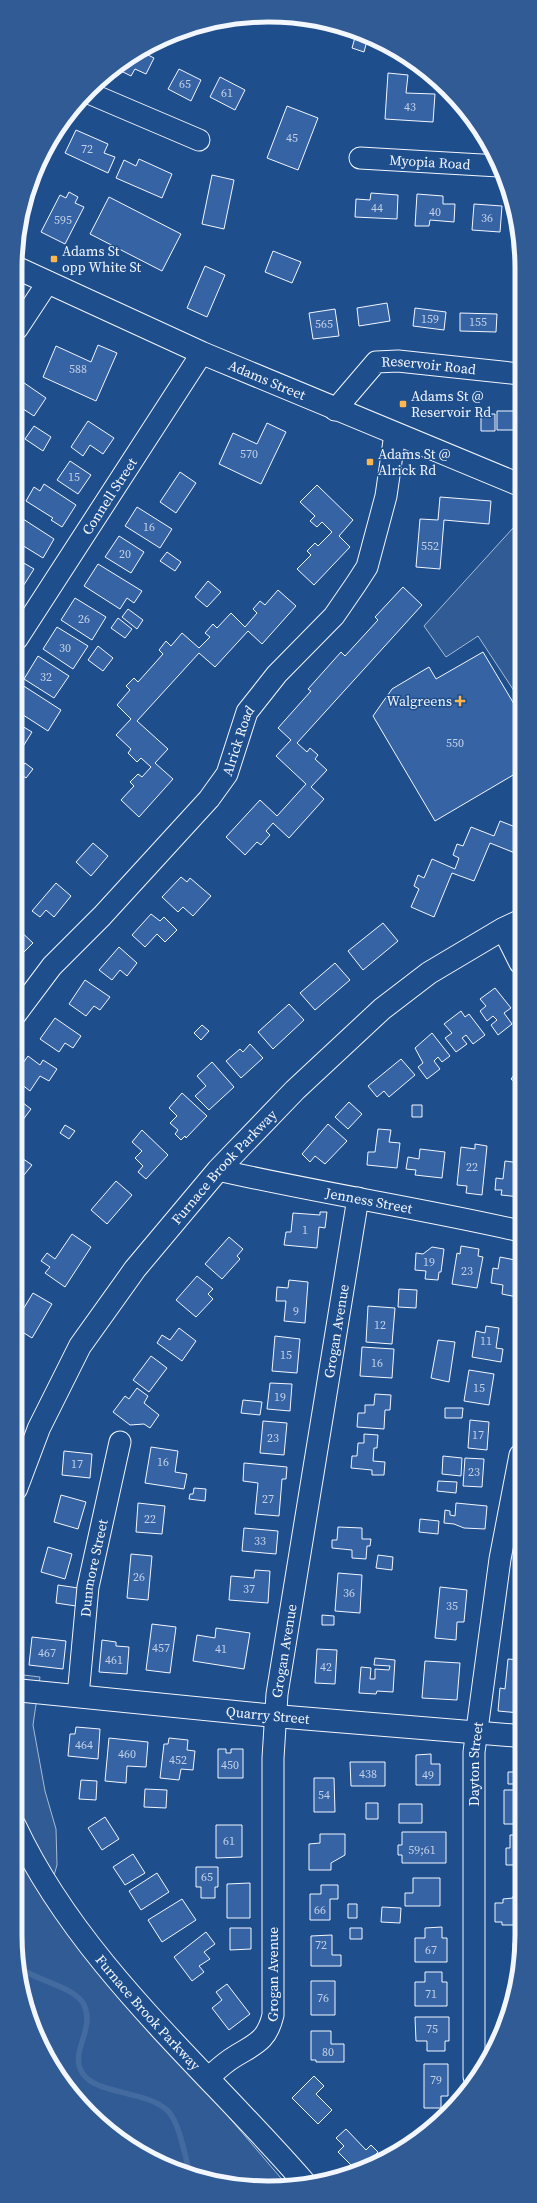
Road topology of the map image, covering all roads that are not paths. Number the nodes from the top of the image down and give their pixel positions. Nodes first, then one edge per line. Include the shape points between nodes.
1 (93, 95) edge
2 (200, 140) dead end
3 (360, 158) dead end
4 (493, 166) edge
5 (22, 270) edge
6 (48, 282) junction
7 (22, 321) edge
8 (202, 353) junction
9 (515, 373) edge
10 (335, 410) junction
11 (395, 434) junction
12 (515, 483) edge
13 (22, 631) edge
14 (511, 925) edge
15 (515, 942) edge
16 (22, 1006) edge
17 (218, 1170) junction
18 (358, 1198) junction
19 (515, 1230) edge
20 (120, 1442) dead end
21 (22, 1473) edge
22 (515, 1481) edge
23 (22, 1691) edge
24 (78, 1696) junction
25 (275, 1716) junction
26 (476, 1732) junction
27 (515, 1736) edge
28 (22, 1839) edge
29 (474, 2070) edge
30 (208, 2078) junction
31 (301, 2179) edge

1 - 2 street
3 - 4 street, Myopia Road
5 - 6 main road, Adams Street
6 - 7 street
6 - 8 main road, Adams Street
8 - 10 main road, Adams Street
8 - 13 street, Connell Street
9 - 10 street, Reservoir Road via 398,361 376,362
10 - 11 main road, Adams Street
11 - 12 main road, Adams Street
11 - 16 street, Alrick Road via 386,496 366,567 356,584 334,616 277,674 247,712 227,774 209,799 102,916 52,966
14 - 15 street
14 - 17 main road, Furnace Brook Parkway via 429,973 382,1009 295,1090
17 - 18 street, Jenness Street
17 - 21 main road, Furnace Brook Parkway via 135,1269 80,1346 39,1428
18 - 19 street, Jenness Street
18 - 25 street, Grogan Avenue via 282,1652
20 - 24 street, Dunmore Street via 88,1587
22 - 26 street, Dayton Street via 500,1559
23 - 24 main road, Quarry Street
24 - 25 main road, Quarry Street
25 - 26 main road, Quarry Street
25 - 30 street, Grogan Avenue via 273,2015 262,2040 227,2061
26 - 27 main road, Quarry Street
26 - 29 street, Dayton Street
28 - 30 main road, Furnace Brook Parkway via 41,1874 94,1948 139,2004
30 - 31 main road, Furnace Brook Parkway

